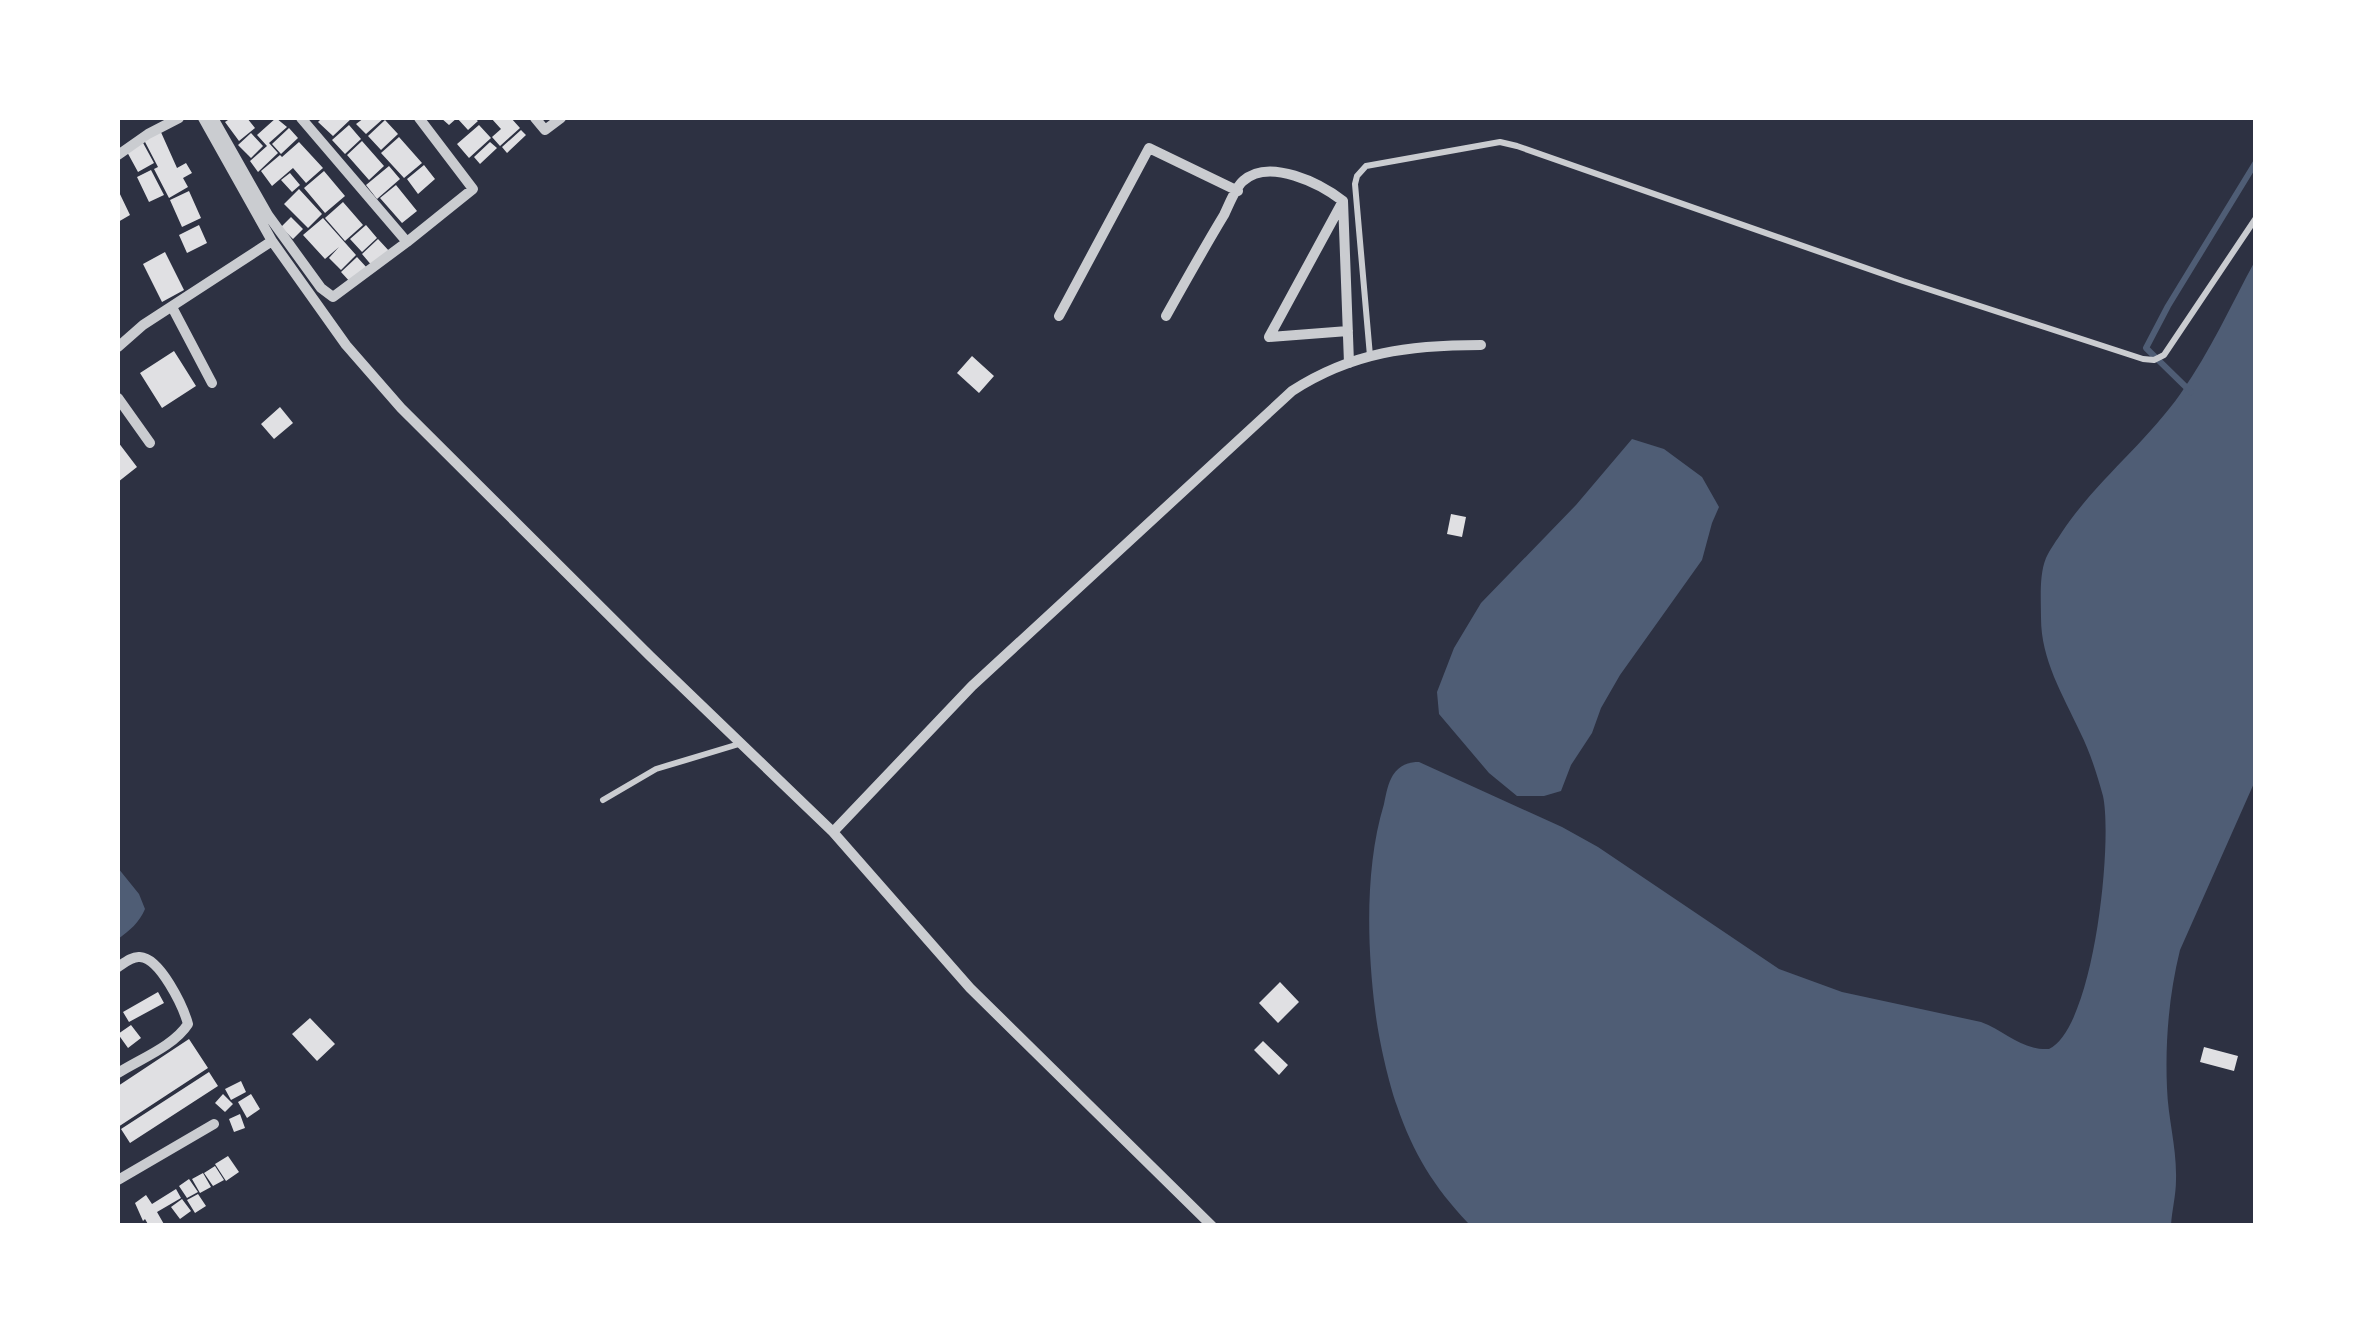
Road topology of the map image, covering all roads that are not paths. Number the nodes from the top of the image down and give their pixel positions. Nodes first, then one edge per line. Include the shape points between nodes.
1 (179, 118) edge
2 (203, 118) edge
3 (213, 118) edge
4 (302, 118) edge
5 (420, 118) edge
6 (535, 118) edge
7 (561, 118) edge
8 (118, 154) edge
9 (1238, 190) junction
10 (1343, 201) junction
11 (2256, 218) edge
12 (272, 241) junction
13 (407, 242) junction
14 (172, 307) junction
15 (1058, 316) dead end
16 (1166, 316) dead end
17 (1348, 331) junction
18 (1481, 345) dead end
19 (118, 347) edge
20 (1370, 356) junction
21 (1349, 362) junction
22 (212, 383) dead end
23 (118, 398) edge
24 (150, 443) dead end
25 (740, 744) junction
26 (602, 800) dead end
27 (833, 832) junction
28 (118, 967) edge
29 (118, 1072) edge
30 (214, 1124) dead end
31 (118, 1180) edge
32 (1212, 1226) edge

1 - 8 street
2 - 12 street
3 - 13 street via 268,215 328,295 338,295
4 - 13 street
5 - 13 street via 473,189
6 - 7 street via 546,130
9 - 10 street via 1244,180 1270,170 1310,180
9 - 15 street via 1150,148
9 - 16 street
10 - 17 street
10 - 17 street via 1269,337
11 - 20 lane via 2164,356 2144,359 1500,142 1366,166 1357,176
12 - 14 street
12 - 25 street via 346,345 402,408
14 - 19 street
14 - 22 street
17 - 21 street
18 - 20 street
20 - 21 street
21 - 27 street via 1292,391 1212,463 972,686
23 - 24 street
25 - 26 lane via 656,769
25 - 27 street
27 - 32 street via 970,988
28 - 29 street via 136,957 150,961 188,1024
30 - 31 street

